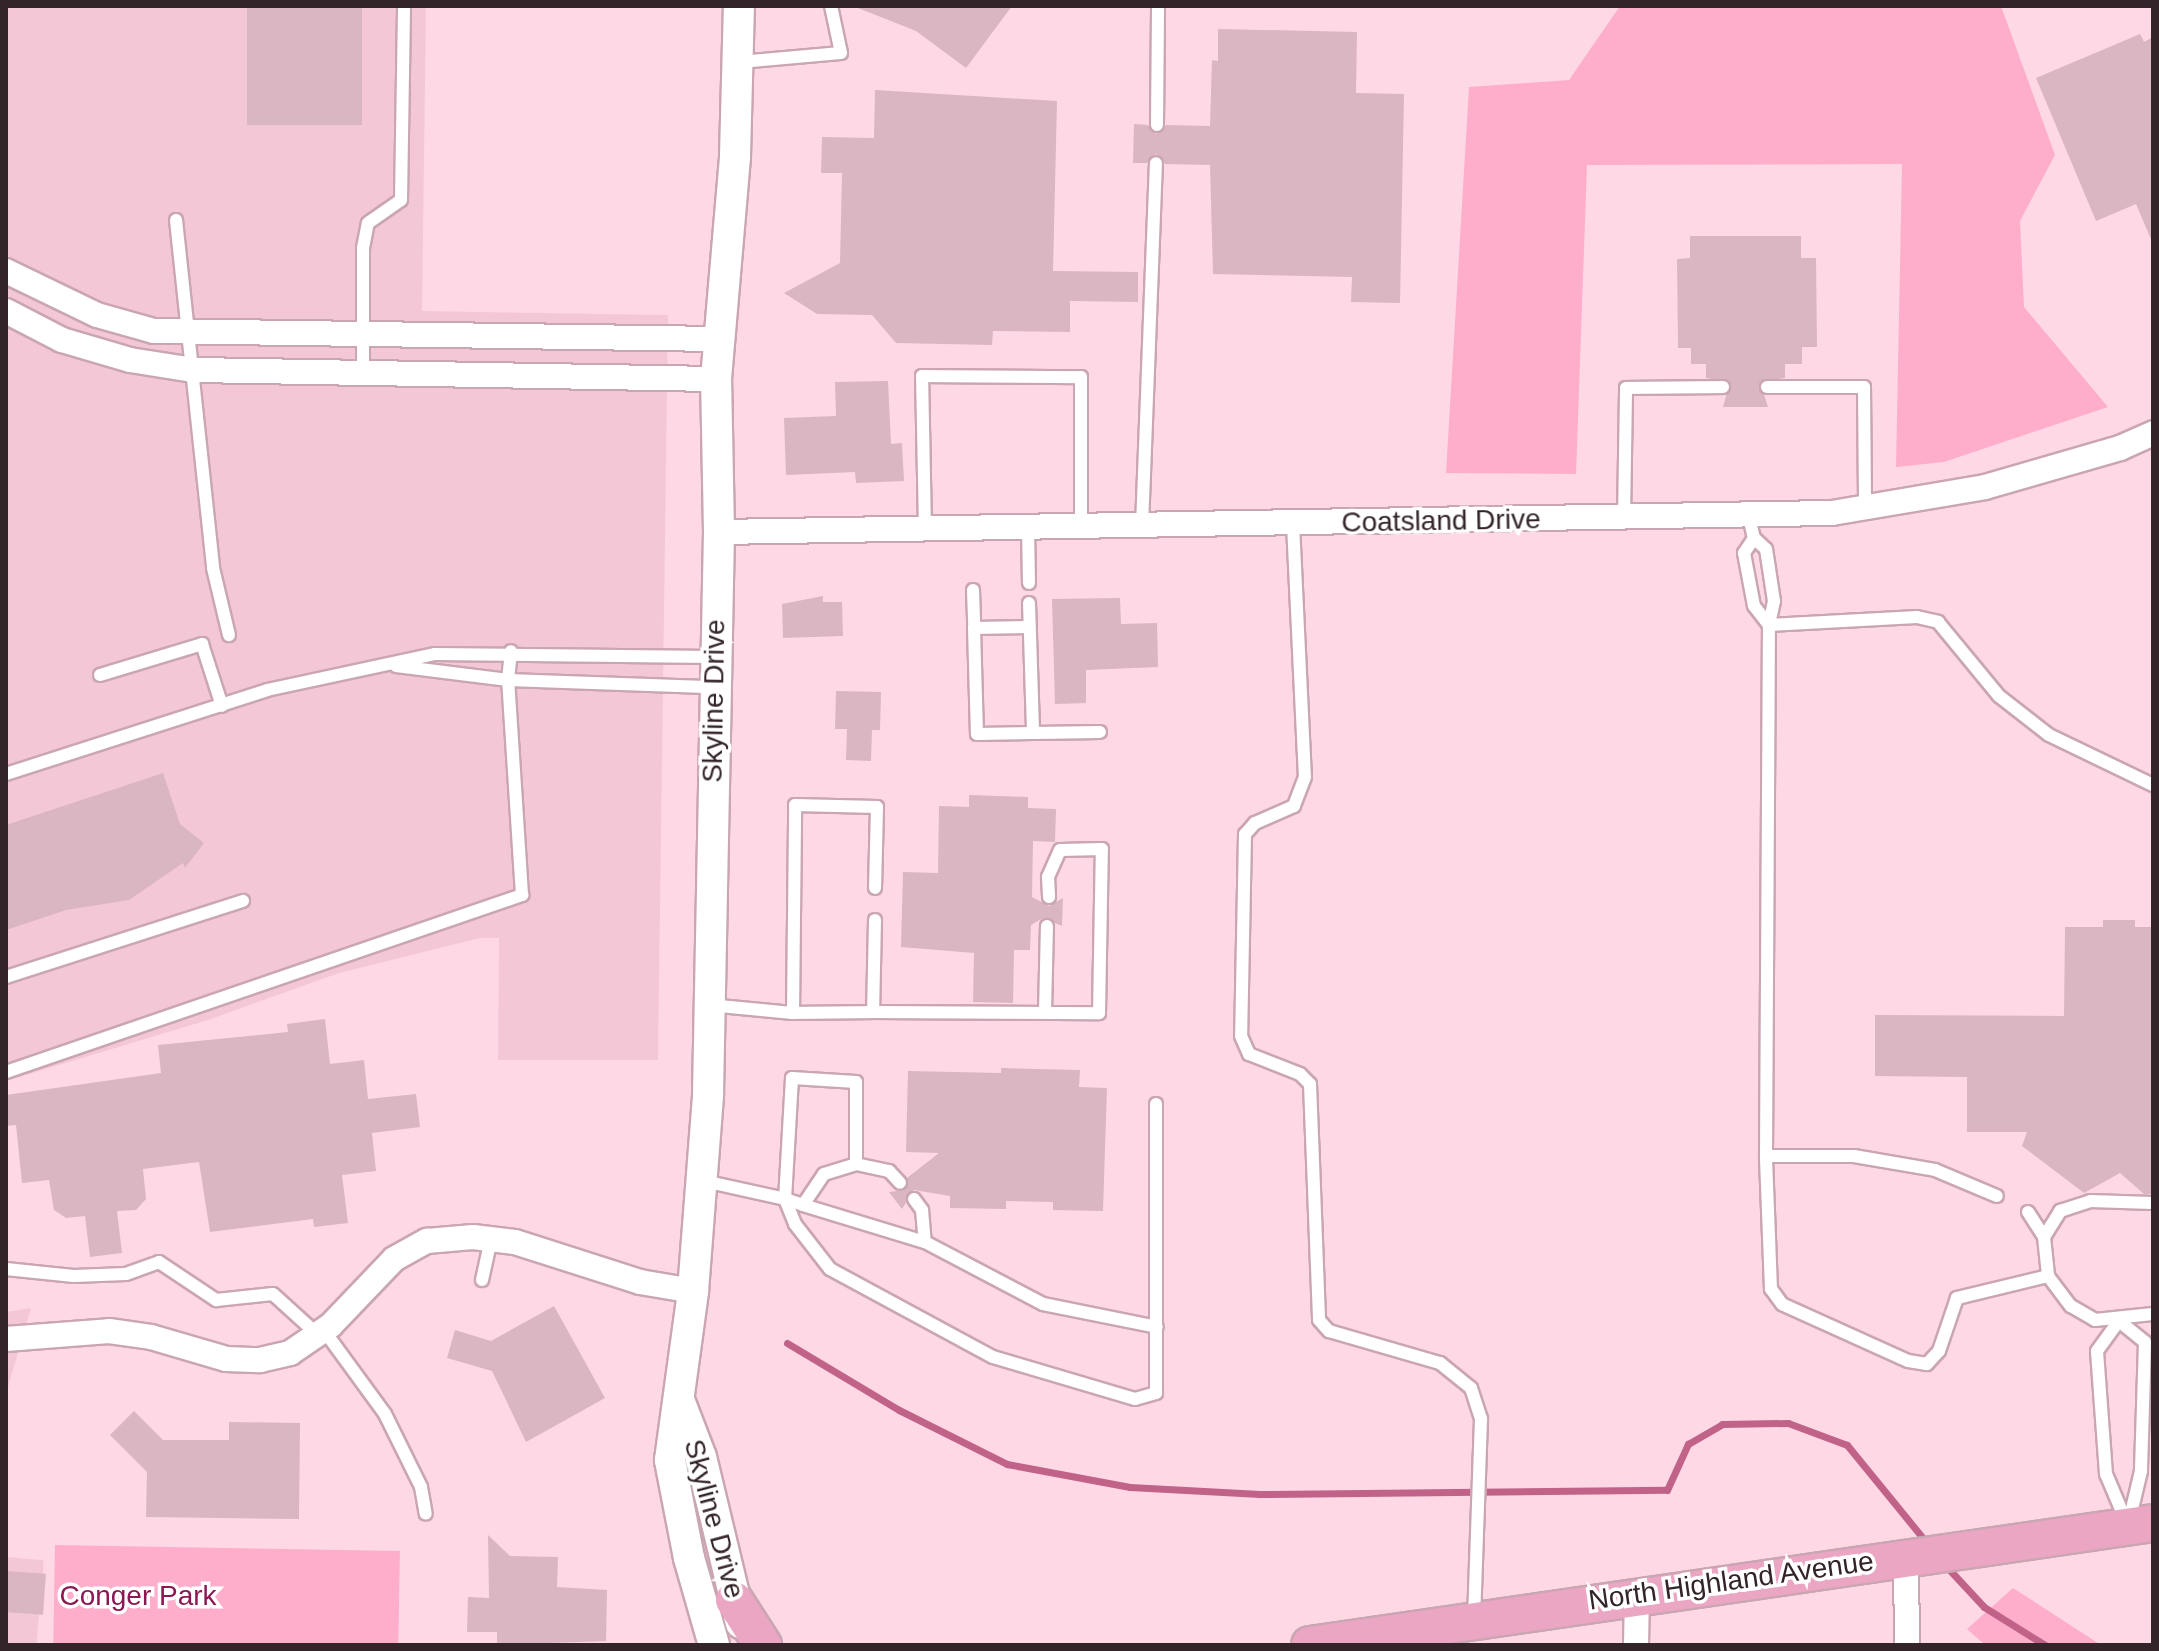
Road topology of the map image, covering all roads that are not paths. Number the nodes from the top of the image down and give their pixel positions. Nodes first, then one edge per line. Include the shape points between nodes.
1 (404, 6) edge
2 (739, 6) edge
3 (831, 6) edge
4 (1158, 6) edge
5 (736, 63) junction
6 (1157, 125) dead end
7 (1156, 163) dead end
8 (176, 220) dead end
9 (6, 271) edge
10 (6, 311) edge
11 (189, 333) junction
12 (362, 337) junction
13 (719, 339) junction
14 (194, 370) junction
15 (363, 372) junction
16 (716, 379) junction
17 (1723, 387) dead end
18 (1767, 387) dead end
19 (2153, 433) edge
20 (1865, 509) junction
21 (1624, 519) junction
22 (1293, 524) junction
23 (1142, 526) junction
24 (1028, 527) junction
25 (1081, 527) junction
26 (1752, 528) junction
27 (925, 529) junction
28 (719, 532) junction
29 (1029, 583) dead end
30 (973, 590) dead end
31 (1029, 603) dead end
32 (1769, 625) junction
33 (1029, 627) junction
34 (974, 628) junction
35 (229, 635) dead end
36 (511, 651) junction
37 (714, 657) junction
38 (389, 665) junction
39 (100, 675) dead end
40 (508, 680) junction
41 (713, 687) junction
42 (222, 706) junction
43 (1100, 732) dead end
44 (1033, 733) junction
45 (6, 774) edge
46 (2153, 785) edge
47 (875, 888) dead end
48 (1049, 897) dead end
49 (243, 901) dead end
50 (875, 920) dead end
51 (1047, 926) dead end
52 (6, 977) edge
53 (709, 1005) junction
54 (873, 1012) junction
55 (1045, 1012) junction
56 (793, 1013) junction
57 (6, 1072) edge
58 (1156, 1104) dead end
59 (1766, 1156) junction
60 (856, 1164) junction
61 (704, 1181) junction
62 (900, 1183) dead end
63 (1997, 1196) dead end
64 (785, 1199) junction
65 (914, 1199) dead end
66 (2153, 1203) edge
67 (803, 1205) junction
68 (2028, 1212) dead end
69 (2044, 1237) junction
70 (491, 1239) junction
71 (925, 1242) junction
72 (6, 1269) edge
73 (2048, 1276) junction
74 (482, 1280) dead end
75 (693, 1291) junction
76 (2153, 1314) edge
77 (2119, 1321) junction
78 (1157, 1327) junction
79 (319, 1331) junction
80 (6, 1339) edge
81 (677, 1394) junction
82 (426, 1514) dead end
83 (2140, 1524) edge
84 (1906, 1555) junction
85 (1637, 1594) junction
86 (734, 1600) junction
87 (1474, 1620) junction
88 (714, 1645) edge
89 (749, 1645) edge
90 (763, 1645) edge
91 (1310, 1645) edge
92 (1636, 1645) edge
93 (1907, 1645) edge

1 - 12 lane via 401,200 368,223
2 - 5 street, Skyline Drive
3 - 5 lane via 841,53
4 - 6 lane
5 - 13 street, Skyline Drive via 735,156
7 - 23 lane
8 - 11 lane
9 - 11 street via 97,315 154,331
10 - 14 street via 62,340 130,360
11 - 12 street
11 - 14 lane
12 - 13 street
12 - 15 lane
13 - 16 street, Skyline Drive
14 - 15 street
14 - 35 lane via 213,568
15 - 16 street
16 - 28 street, Skyline Drive
17 - 21 lane via 1626,388
18 - 20 lane via 1864,387
19 - 20 street, Coatsland Drive via 2120,448 1985,487
20 - 26 street, Coatsland Drive
21 - 22 street, Coatsland Drive
21 - 26 street, Coatsland Drive
22 - 23 street, Coatsland Drive
22 - 87 lane via 1305,777 1294,806 1255,823 1245,834 1241,1036 1249,1054 1300,1074 1310,1084 1319,1320 1329,1331 1440,1363 1471,1388 1481,1419
23 - 25 street, Coatsland Drive
24 - 25 street, Coatsland Drive
24 - 27 street, Coatsland Drive
24 - 29 lane
25 - 27 lane via 1081,377 922,376
26 - 32 lane via 1766,549 1774,601
26 - 32 lane via 1744,553 1754,606
27 - 28 street, Coatsland Drive
28 - 37 street, Skyline Drive
30 - 34 lane
31 - 33 lane
32 - 46 lane via 1917,617 1938,622 1999,696 2049,735
32 - 59 lane
33 - 34 lane
33 - 44 lane
34 - 44 lane via 977,734
36 - 37 lane
36 - 38 lane via 435,654
36 - 40 lane
37 - 41 street, Skyline Drive
38 - 40 lane
38 - 42 lane via 267,690
39 - 42 lane via 202,644
40 - 41 lane
40 - 57 lane via 522,895
41 - 53 street, Skyline Drive
42 - 45 lane
43 - 44 lane
47 - 56 lane via 877,807 795,805
48 - 55 lane via 1048,877 1060,850 1102,849 1099,1013
49 - 52 lane
50 - 54 lane
51 - 55 lane
53 - 56 lane
53 - 61 street, Skyline Drive
54 - 55 lane
54 - 56 lane
58 - 78 lane
59 - 63 lane via 1854,1156 1921,1168
59 - 73 lane via 1771,1289 1782,1304 1908,1361 1927,1364 1939,1351 1957,1298
60 - 62 lane via 889,1171
60 - 64 lane via 856,1082 792,1078
60 - 67 lane via 824,1174
61 - 64 lane
61 - 75 street, Skyline Drive
64 - 67 lane
64 - 78 lane via 795,1224 830,1269 993,1357 1135,1399 1156,1393
65 - 71 lane via 922,1210
66 - 69 lane via 2090,1201 2060,1211
67 - 71 lane
68 - 69 lane
69 - 73 lane
70 - 74 lane
70 - 75 street via 640,1282
70 - 79 street via 427,1241 394,1259
71 - 78 lane via 1043,1304
72 - 79 lane via 126,1274 159,1262 216,1300 273,1294
73 - 77 lane via 2071,1306 2095,1320
75 - 81 street, Skyline Drive
76 - 77 lane
77 - 83 lane via 2145,1342
77 - 83 lane via 2097,1351 2106,1474
79 - 80 street via 290,1353 260,1360 226,1359 109,1331
79 - 82 lane via 385,1414 421,1487
81 - 86 street, Skyline Drive via 701,1457
81 - 88 street, Skyline Drive via 670,1460 689,1558
83 - 84 main road, North Highland Avenue
84 - 85 main road, North Highland Avenue
84 - 93 street
85 - 87 main road, North Highland Avenue
85 - 92 street
86 - 89 street, Skyline Drive
86 - 90 main road
87 - 91 main road, North Highland Avenue

